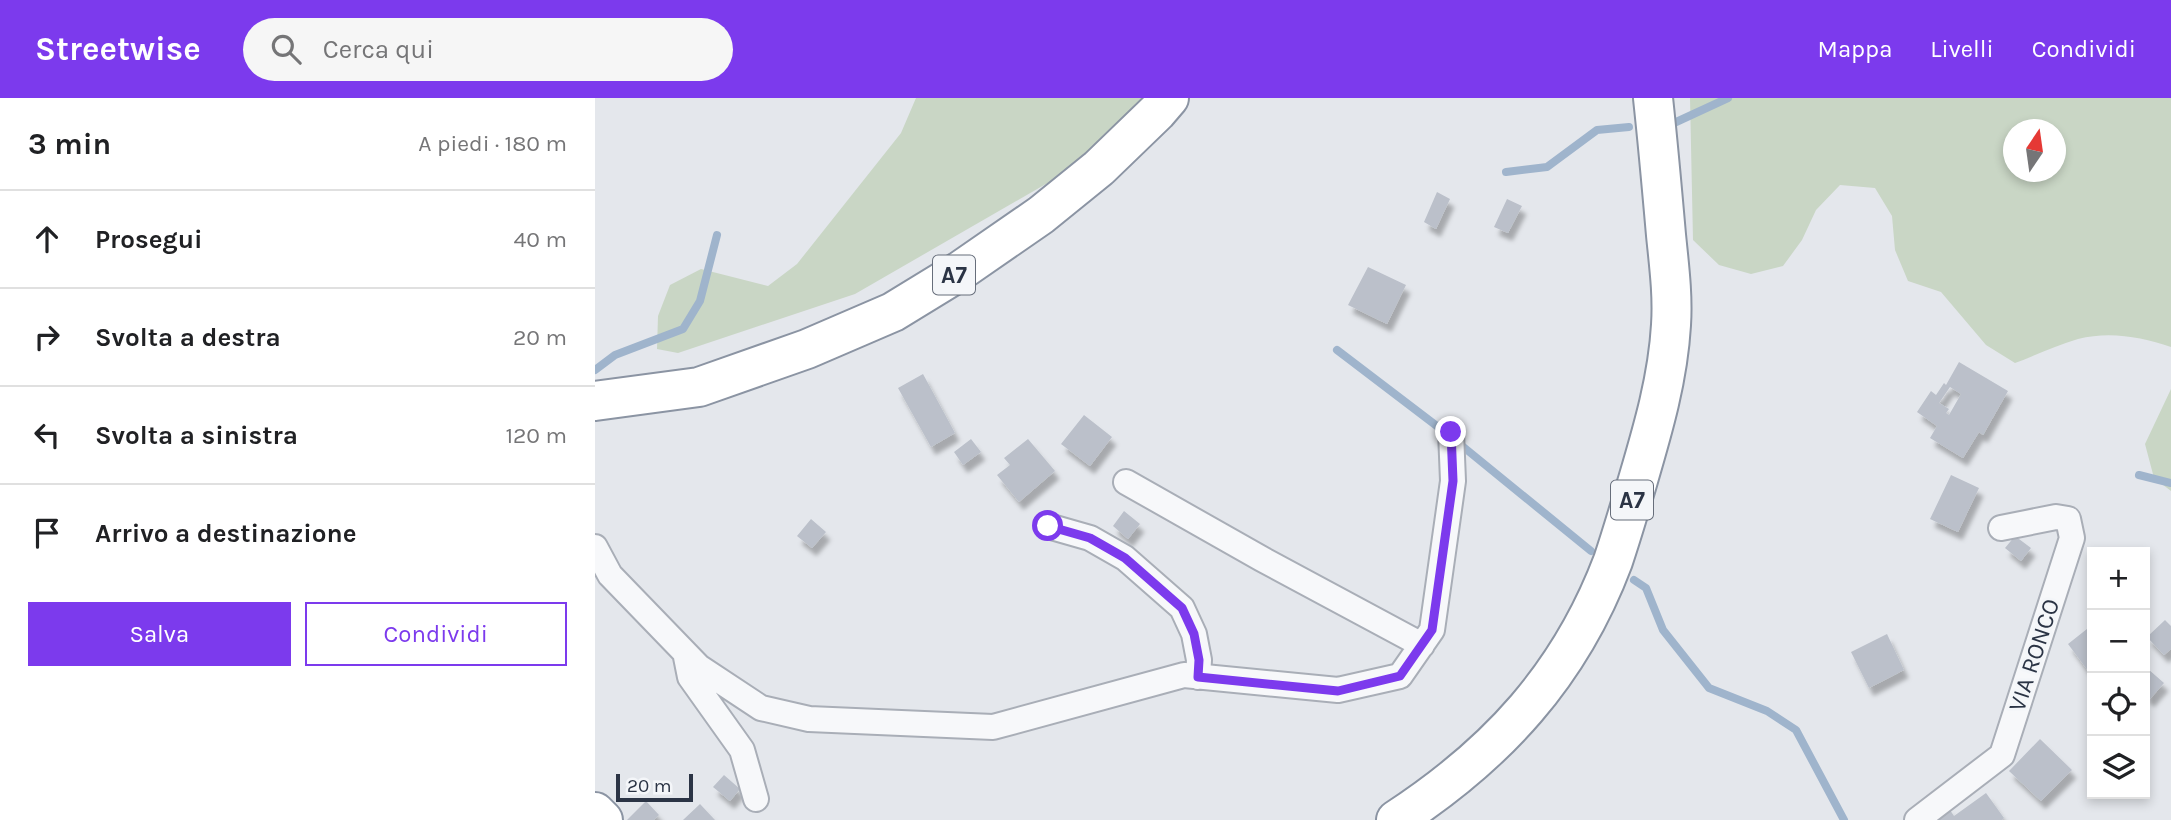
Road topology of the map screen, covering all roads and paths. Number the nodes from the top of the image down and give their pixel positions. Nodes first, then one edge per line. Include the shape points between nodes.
1 (1169, 98) edge
2 (1653, 98) edge
3 (595, 401) edge
4 (1451, 432) dead end
5 (1126, 482) dead end
6 (1048, 526) dead end
7 (2001, 528) dead end
8 (595, 547) edge
9 (1422, 645) junction
10 (684, 651) junction
11 (1198, 677) junction
12 (756, 799) dead end
13 (595, 812) edge
14 (603, 820) edge
15 (1396, 820) edge
16 (1917, 820) edge

1 - 3 highway, A7 via 1099,168 1041,215 893,312 807,349 699,387
2 - 15 highway, A7 via 1671,324 1657,416 1612,562 1581,631 1529,708 1468,768
4 - 9 street via 1453,481 1432,630
5 - 9 street
6 - 11 street via 1090,538 1125,558 1182,608 1194,634
7 - 16 street, VIA RONCO via 2056,517 2069,519 2073,538 2002,755
8 - 10 street via 610,575
9 - 11 street via 1400,676 1338,691
10 - 11 street via 699,667 761,708 809,719 993,727 1184,675
10 - 12 street via 691,677 742,750
13 - 14 highway

